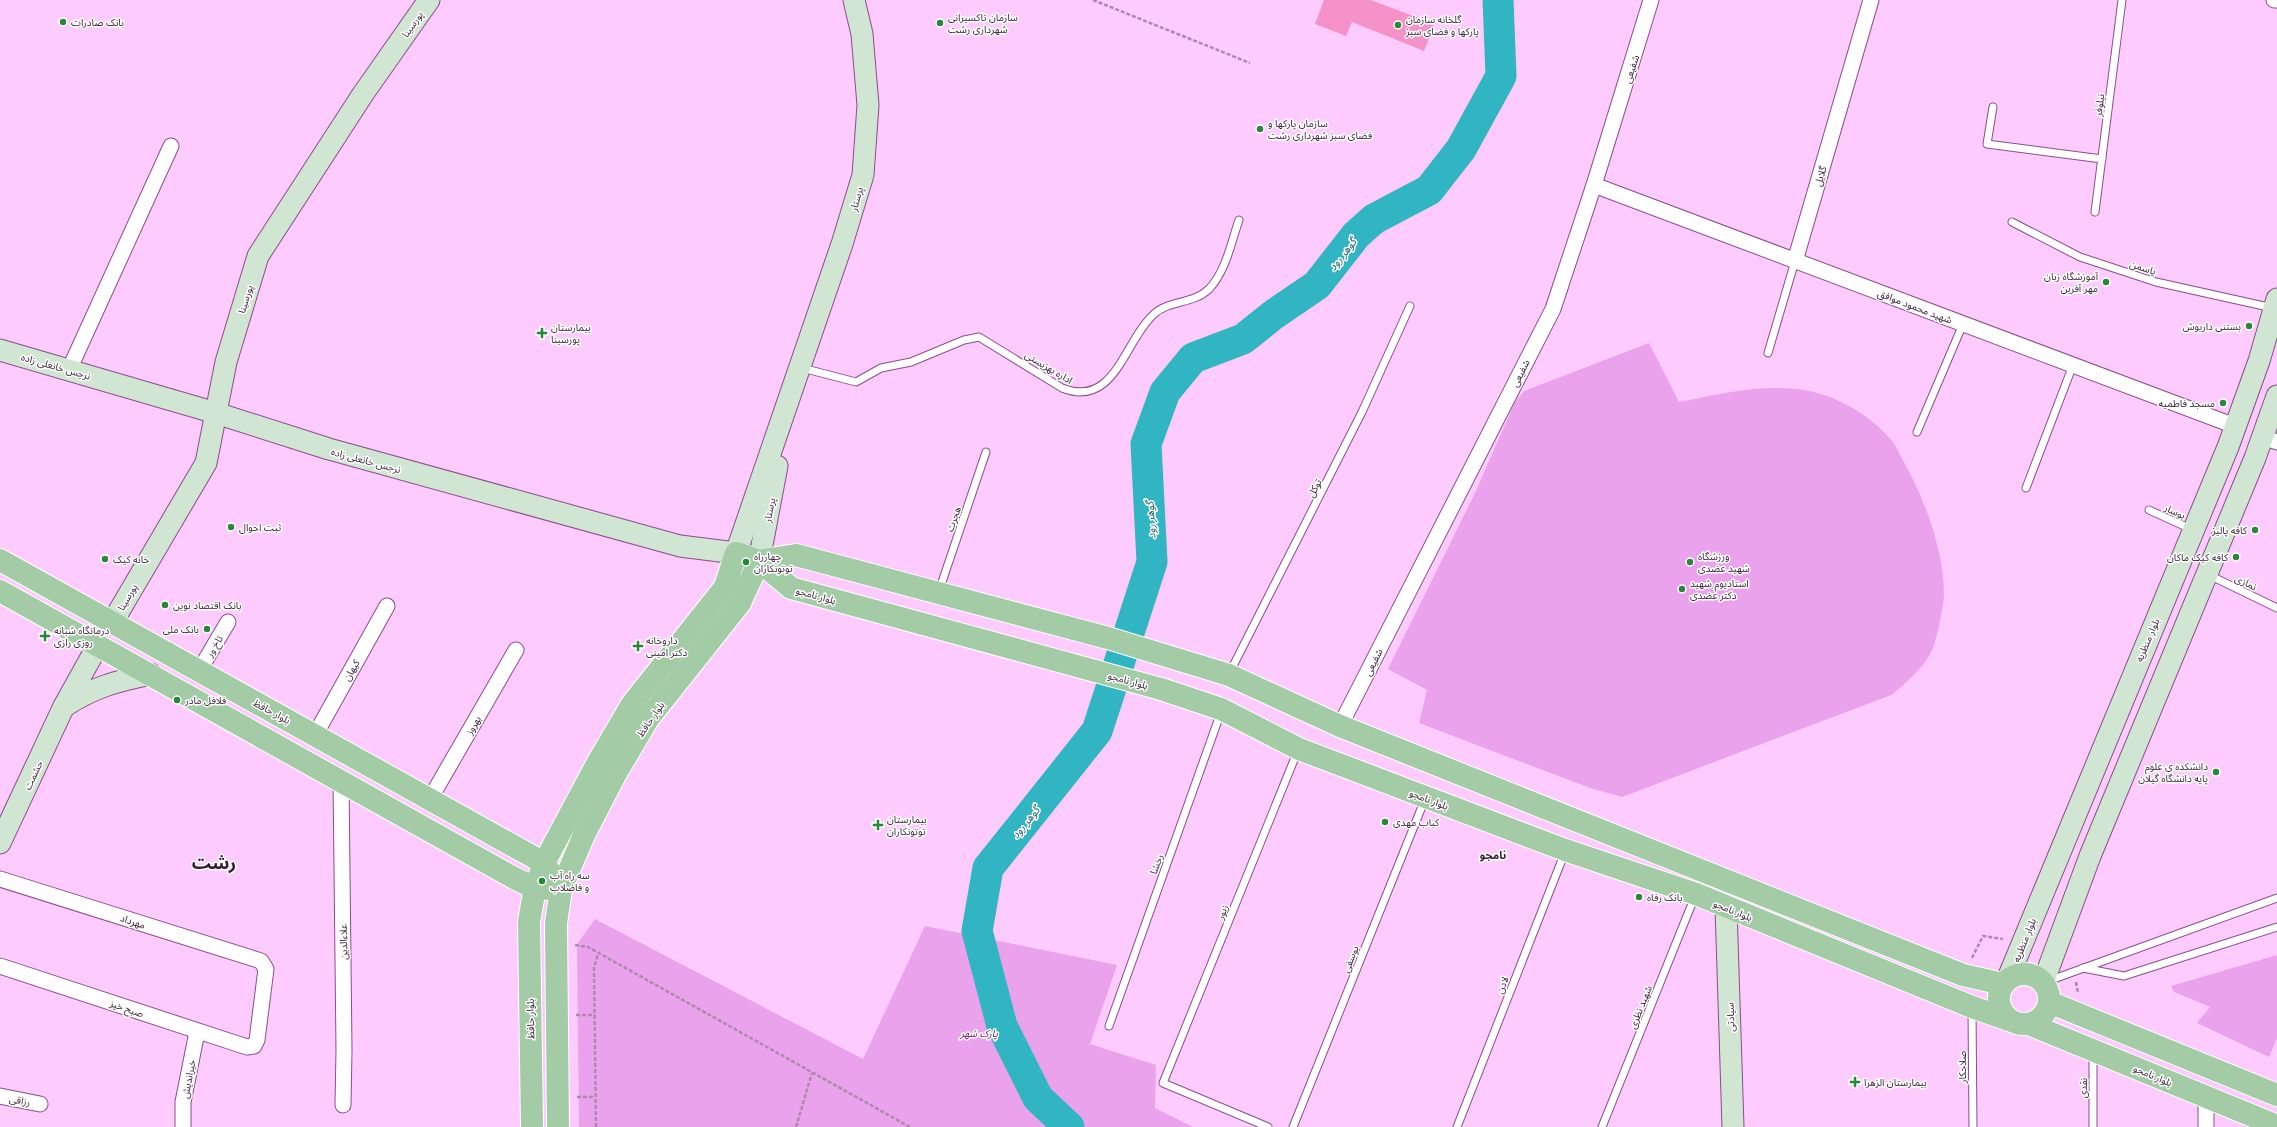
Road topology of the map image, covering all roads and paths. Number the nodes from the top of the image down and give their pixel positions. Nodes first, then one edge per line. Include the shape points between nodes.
1 (430, 0) edge
2 (854, 0) edge
3 (1093, 0) edge
4 (1651, 0) edge
5 (1871, 0) edge
6 (2122, 0) edge
7 (2274, 0) edge
8 (2277, 0) edge
9 (1250, 63) dead end
10 (1993, 107) dead end
11 (171, 146) dead end
12 (2102, 158) junction
13 (1594, 185) junction
14 (2095, 212) dead end
15 (1239, 220) dead end
16 (2012, 222) dead end
17 (1795, 261) junction
18 (2276, 304) edge
19 (1410, 306) dead end
20 (1963, 324) junction
21 (0, 350) edge
22 (1768, 353) dead end
23 (2072, 365) junction
24 (800, 367) junction
25 (69, 370) junction
26 (792, 389) junction
27 (2277, 396) edge
28 (216, 412) junction
29 (2235, 426) junction
30 (1917, 432) dead end
31 (2270, 440) edge
32 (986, 452) dead end
33 (2026, 488) dead end
34 (2149, 510) dead end
35 (2193, 530) junction
36 (736, 553) junction
37 (0, 560) edge
38 (759, 561) junction
39 (2206, 573) junction
40 (0, 591) edge
41 (938, 593) junction
42 (387, 606) dead end
43 (2277, 608) edge
44 (228, 622) dead end
45 (112, 623) junction
46 (1108, 638) junction
47 (98, 645) junction
48 (516, 650) dead end
49 (199, 671) junction
50 (1096, 671) junction
51 (151, 674) junction
52 (1229, 675) junction
53 (64, 706) junction
54 (1222, 709) junction
55 (1340, 726) junction
56 (315, 735) junction
57 (1299, 749) junction
58 (341, 780) junction
59 (1426, 798) junction
60 (430, 799) junction
61 (0, 843) edge
62 (2062, 844) junction
63 (1566, 850) junction
64 (2090, 856) junction
65 (544, 863) junction
66 (0, 879) edge
67 (535, 888) junction
68 (561, 889) junction
69 (1696, 894) junction
70 (2277, 898) edge
71 (1726, 907) junction
72 (2277, 928) edge
73 (556, 941) junction
74 (1878, 941) junction
75 (2023, 943) junction
76 (598, 954) junction
77 (1869, 964) junction
78 (0, 966) edge
79 (2083, 968) junction
80 (1963, 975) junction
81 (2006, 981) junction
82 (2046, 992) junction
83 (1972, 1007) junction
84 (595, 1014) junction
85 (572, 1015) dead end
86 (2019, 1022) junction
87 (1109, 1026) dead end
88 (197, 1032) junction
89 (254, 1046) joint
90 (2159, 1047) junction
91 (2093, 1050) junction
92 (812, 1073) junction
93 (2148, 1073) junction
94 (2277, 1095) edge
95 (0, 1096) edge
96 (573, 1097) dead end
97 (595, 1097) junction
98 (2206, 1097) junction
99 (40, 1104) dead end
100 (343, 1105) dead end
101 (2277, 1126) edge
102 (183, 1127) edge
103 (532, 1127) edge
104 (558, 1127) edge
105 (596, 1127) edge
106 (796, 1127) edge
107 (910, 1127) edge
108 (1268, 1127) edge
109 (1293, 1127) edge
110 (1457, 1127) edge
111 (1602, 1127) edge
112 (1733, 1127) edge
113 (1973, 1127) edge
114 (2093, 1127) edge
115 (2206, 1127) edge

1 - 28 main road, پورسینا via 363,94 258,256 226,362
2 - 24 main road, پرستار via 862,34 868,105 863,175
3 - 9 path
4 - 13 street, شفیعی
5 - 17 street, گلایل
6 - 12 lane, نیلوفر
7 - 8 street
10 - 12 lane via 1987,144
11 - 25 street
12 - 14 lane, نیلوفر
13 - 17 street, شهید محمود موافق
13 - 55 street, شفیعی via 1553,309
15 - 24 lane, اداره بهزیستی via 1222,268 1209,289 1196,298 1154,314 1107,381 1091,391 1072,392 1062,388 979,337 964,340 911,362 885,367 856,382
16 - 18 lane, یاسمن via 2080,257 2136,276
17 - 20 street, شهید محمود موافق
17 - 22 lane, گلایل
18 - 29 main road, بلوار منظریه via 2259,361
19 - 52 lane, توکل via 1362,412
20 - 23 street, شهید محمود موافق
20 - 30 lane
21 - 25 main road, نرجس خانعلی زاده
23 - 29 street, شهید محمود موافق
23 - 33 lane
24 - 26 main road, پرستار
25 - 28 main road, نرجس خانعلی زاده
26 - 36 main road, پرستار
26 - 38 main road, پرستار
27 - 31 main road
28 - 36 main road, نرجس خانعلی زاده via 329,449 680,546
28 - 45 main road, پورسینا via 206,463
29 - 35 main road, بلوار منظریه
31 - 39 main road
32 - 41 lane, هجرت
34 - 35 lane, بوسار
35 - 62 main road, بلوار منظریه
36 - 38 main road
36 - 65 main road, بلوار حافظ via 725,587 632,704
37 - 45 main road, بلوار حافظ
38 - 41 main road via 796,555
38 - 50 main road, بلوار نامجو via 791,588
38 - 68 main road, بلوار حافظ via 740,603 648,719 584,835
39 - 43 lane, نمازی
39 - 64 main road
40 - 47 main road
41 - 46 main road
42 - 56 street, کیهان
44 - 49 street, تاخ ور
45 - 47 main road
45 - 49 main road, بلوار حافظ
46 - 50 main road
46 - 52 main road
47 - 51 main road
47 - 53 main road, حشمت
48 - 60 street, بهروز
49 - 56 main road, بلوار حافظ
50 - 54 main road, بلوار نامجو
51 - 53 main road via 108,683
51 - 58 main road
52 - 55 main road
53 - 61 main road, حشمت
54 - 57 main road, بلوار نامجو
54 - 87 lane, رخشا
55 - 74 main road
56 - 60 main road, بلوار حافظ
57 - 59 main road, بلوار نامجو
57 - 108 lane, زیور via 1163,1083
58 - 67 main road
58 - 100 street, علاءالدین
59 - 63 main road, بلوار نامجو
59 - 109 lane, یوسفی
60 - 65 main road, بلوار حافظ
62 - 64 main road
62 - 75 main road, بلوار منظریه
63 - 69 main road, بلوار نامجو
63 - 110 lane, لادن
64 - 82 main road
65 - 67 main road, بلوار حافظ
65 - 68 main road, بلوار حافظ
66 - 89 street, مهرداد via 261,961 265,964 266,970 257,1040
67 - 68 main road
67 - 103 main road, بلوار حافظ via 529,920
68 - 73 main road, بلوار حافظ
69 - 71 main road, بلوار نامجو
69 - 111 lane, شهید نظری
70 - 79 lane
71 - 77 main road, بلوار نامجو
71 - 112 main road, سیادتی
72 - 79 lane via 2124,976
73 - 76 path via 588,947
73 - 104 main road, بلوار حافظ
74 - 77 main road
74 - 80 main road
75 - 80 path via 1983,936
75 - 81 main road, بلوار منظریه
76 - 84 path via 594,968
76 - 92 path
77 - 83 main road, بلوار نامجو
78 - 88 street, صبح خیز
79 - 82 lane
80 - 81 main road
81 - 82 main road via 2027,974
81 - 86 main road via 1999,1003
82 - 86 main road via 2044,1014
82 - 90 main road
83 - 86 main road, بلوار نامجو
83 - 113 lane, صلاحکار
84 - 85 path
84 - 97 path
86 - 91 main road, بلوار نامجو
88 - 89 street, صبح خیز via 247,1047
88 - 102 street, خیراندیش via 183,1102
90 - 93 main road
90 - 94 main road
91 - 93 main road, بلوار نامجو
91 - 114 lane, نقدی
92 - 106 path
92 - 107 path
93 - 98 main road, بلوار نامجو
95 - 99 street, رزاقی
96 - 97 path
97 - 105 path
98 - 101 main road, بلوار نامجو
98 - 115 street

